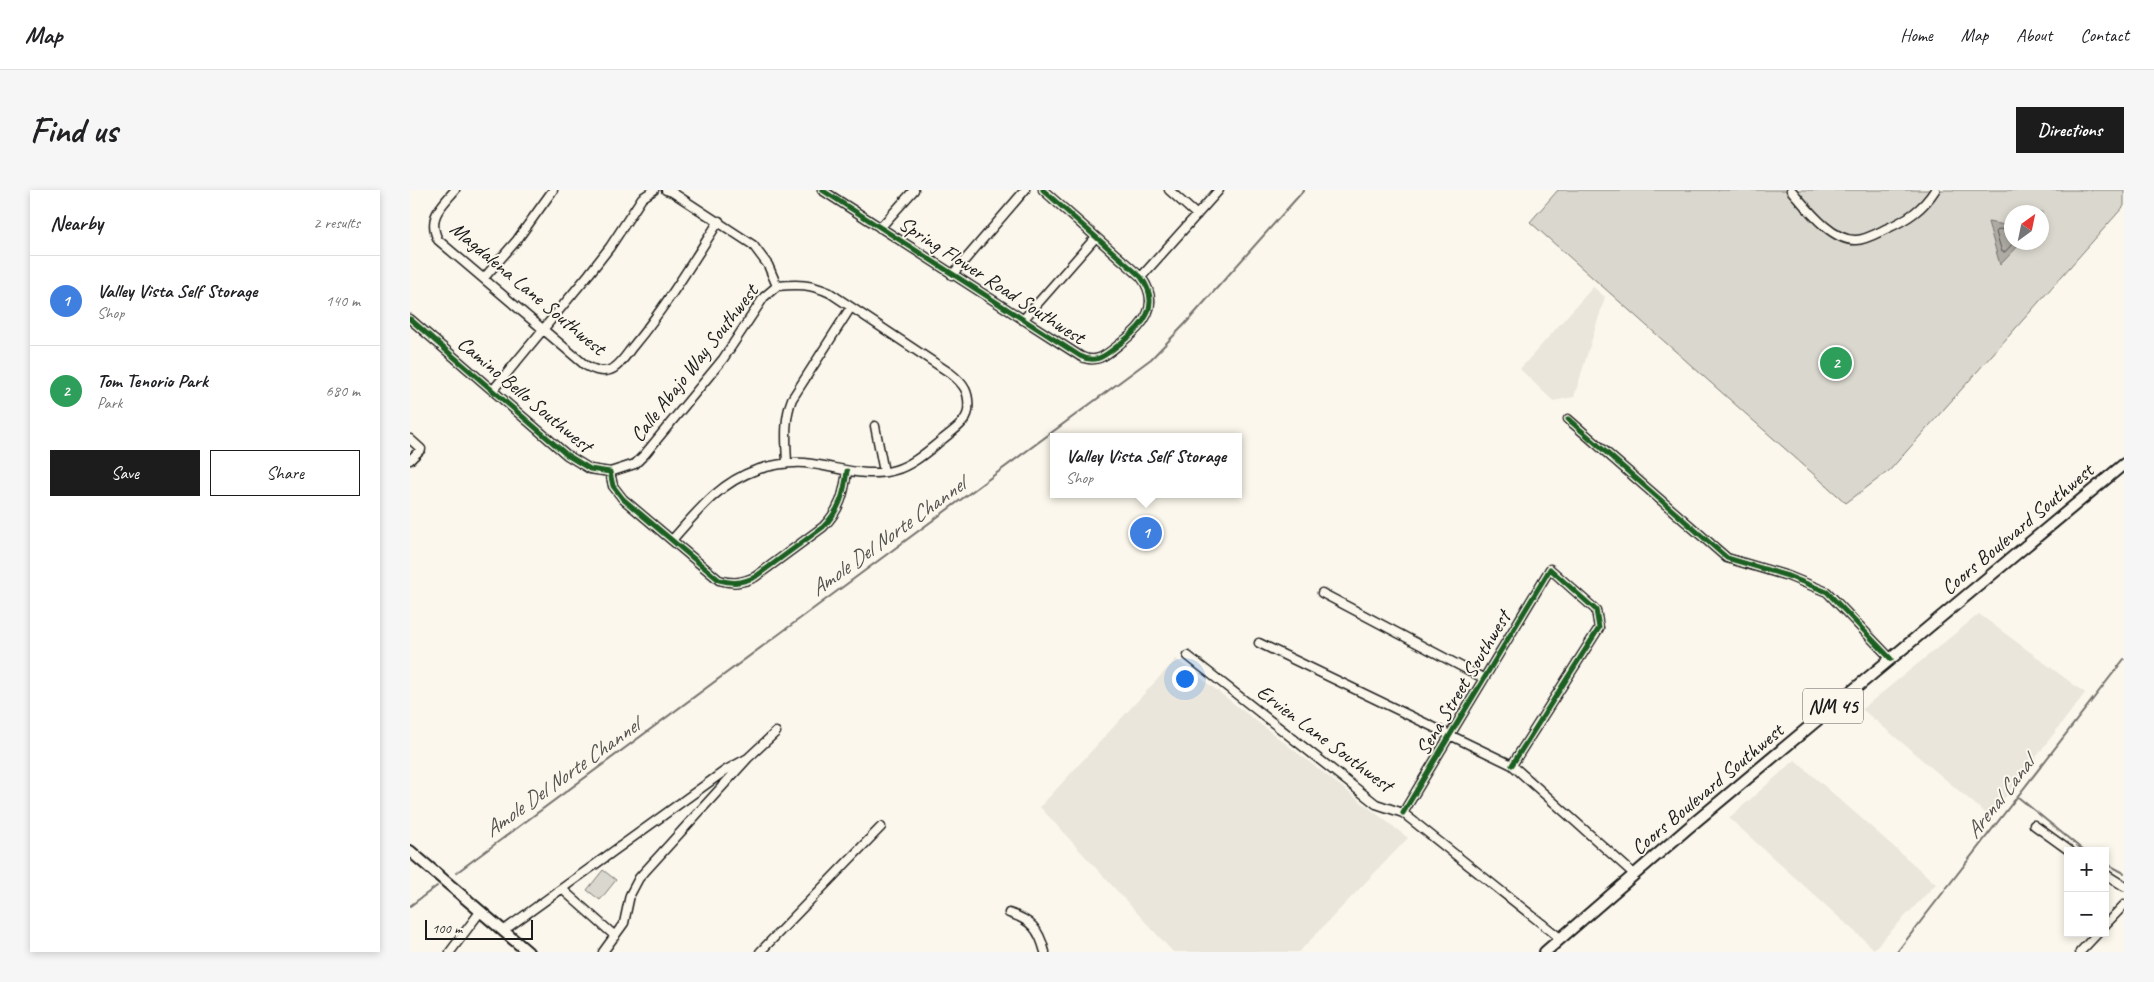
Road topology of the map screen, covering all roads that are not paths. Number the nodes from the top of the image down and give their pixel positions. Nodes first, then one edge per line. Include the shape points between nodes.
1 (455, 190) edge
2 (553, 190) edge
3 (654, 190) edge
4 (666, 190) edge
5 (822, 190) edge
6 (914, 190) edge
7 (1025, 190) edge
8 (1043, 190) edge
9 (1169, 190) edge
10 (1219, 190) edge
11 (1791, 190) edge
12 (1935, 190) edge
13 (1197, 215) junction
14 (719, 221) junction
15 (880, 228) junction
16 (1096, 237) junction
17 (952, 274) junction
18 (484, 278) junction
19 (1141, 278) junction
20 (777, 286) junction
21 (851, 307) junction
22 (410, 319) edge
23 (1023, 320) junction
24 (543, 329) junction
25 (493, 390) junction
26 (1568, 419) dead end
27 (876, 426) dead end
28 (410, 439) edge
29 (410, 460) edge
30 (787, 463) junction
31 (2124, 464) edge
32 (847, 471) junction
33 (610, 472) junction
34 (884, 472) junction
35 (672, 540) junction
36 (1322, 593) dead end
37 (1260, 643) dead end
38 (1188, 656) dead end
39 (1891, 659) junction
40 (1483, 678) junction
41 (776, 732) dead end
42 (1450, 736) junction
43 (748, 758) junction
44 (1512, 764) junction
45 (1403, 813) junction
46 (2034, 825) dead end
47 (881, 827) dead end
48 (2064, 847) edge
49 (410, 851) edge
50 (1634, 874) junction
51 (2109, 877) edge
52 (2124, 886) edge
53 (562, 889) junction
54 (2124, 906) edge
55 (480, 912) junction
56 (1009, 913) dead end
57 (2109, 921) edge
58 (503, 931) junction
59 (615, 936) junction
60 (2094, 937) edge
61 (1560, 938) junction
62 (450, 952) edge
63 (528, 952) edge
64 (603, 952) edge
65 (760, 952) edge
66 (1045, 952) edge
67 (1545, 952) edge
68 (2080, 952) edge

1 - 18 street, Magdalena Lane Southwest via 438,212 433,229 438,240
2 - 18 street
3 - 24 street via 642,198 610,247
4 - 14 street
5 - 15 street, Spring Flower Road Southwest
6 - 15 street
7 - 17 street
8 - 16 street
9 - 13 street
10 - 13 street
11 - 12 street via 1816,219 1838,235 1856,240 1905,220 1926,204
13 - 19 street
14 - 20 street via 753,245 768,265
14 - 24 street, Magdalena Lane Southwest via 652,322 614,368 593,370
15 - 17 street, Spring Flower Road Southwest
16 - 19 street
16 - 23 street
17 - 23 street, Spring Flower Road Southwest
18 - 24 street, Magdalena Lane Southwest
19 - 23 street, Spring Flower Road Southwest via 1150,299 1146,318 1138,329 1096,360 1080,356
20 - 21 street via 808,284
20 - 33 street, Calle Abajo Way Southwest via 764,297 723,359 645,454 635,464
21 - 30 street via 792,399 787,421
21 - 34 street via 962,382 967,390 967,414 952,431 908,464
22 - 25 street, Camino Bello Southwest
24 - 25 street
25 - 33 street, Camino Bello Southwest via 579,463 590,469
26 - 39 street via 1727,558 1828,592
27 - 34 street
28 - 29 street via 421,448
30 - 32 street
30 - 35 street via 748,473 727,484
31 - 39 main road, Coors Boulevard Southwest / NM 45
32 - 34 street
32 - 35 street via 843,498 832,518 755,577 743,582 731,584 719,580
33 - 35 street via 613,486 623,499
36 - 40 street
37 - 42 street
38 - 45 street, Ervien Lane Southwest via 1376,804
39 - 50 main road, Coors Boulevard Southwest / NM 45
40 - 42 street, Sena Street Southwest
40 - 44 street, Sena Street Southwest via 1550,570 1596,610 1599,628
41 - 43 street
42 - 44 street
42 - 45 street, Sena Street Southwest
43 - 53 street via 726,770
43 - 59 street via 638,878 630,895 624,923
44 - 50 street
45 - 61 street, Ervien Lane Southwest
46 - 48 street
47 - 65 street
49 - 55 main road
50 - 61 main road, Coors Boulevard Southwest / NM 45
51 - 52 street
53 - 58 street
53 - 59 street
54 - 57 street
55 - 58 main road
55 - 62 street
56 - 66 street via 1031,923
58 - 63 main road
59 - 64 street
60 - 68 street
61 - 67 main road, Coors Boulevard Southwest / NM 45

